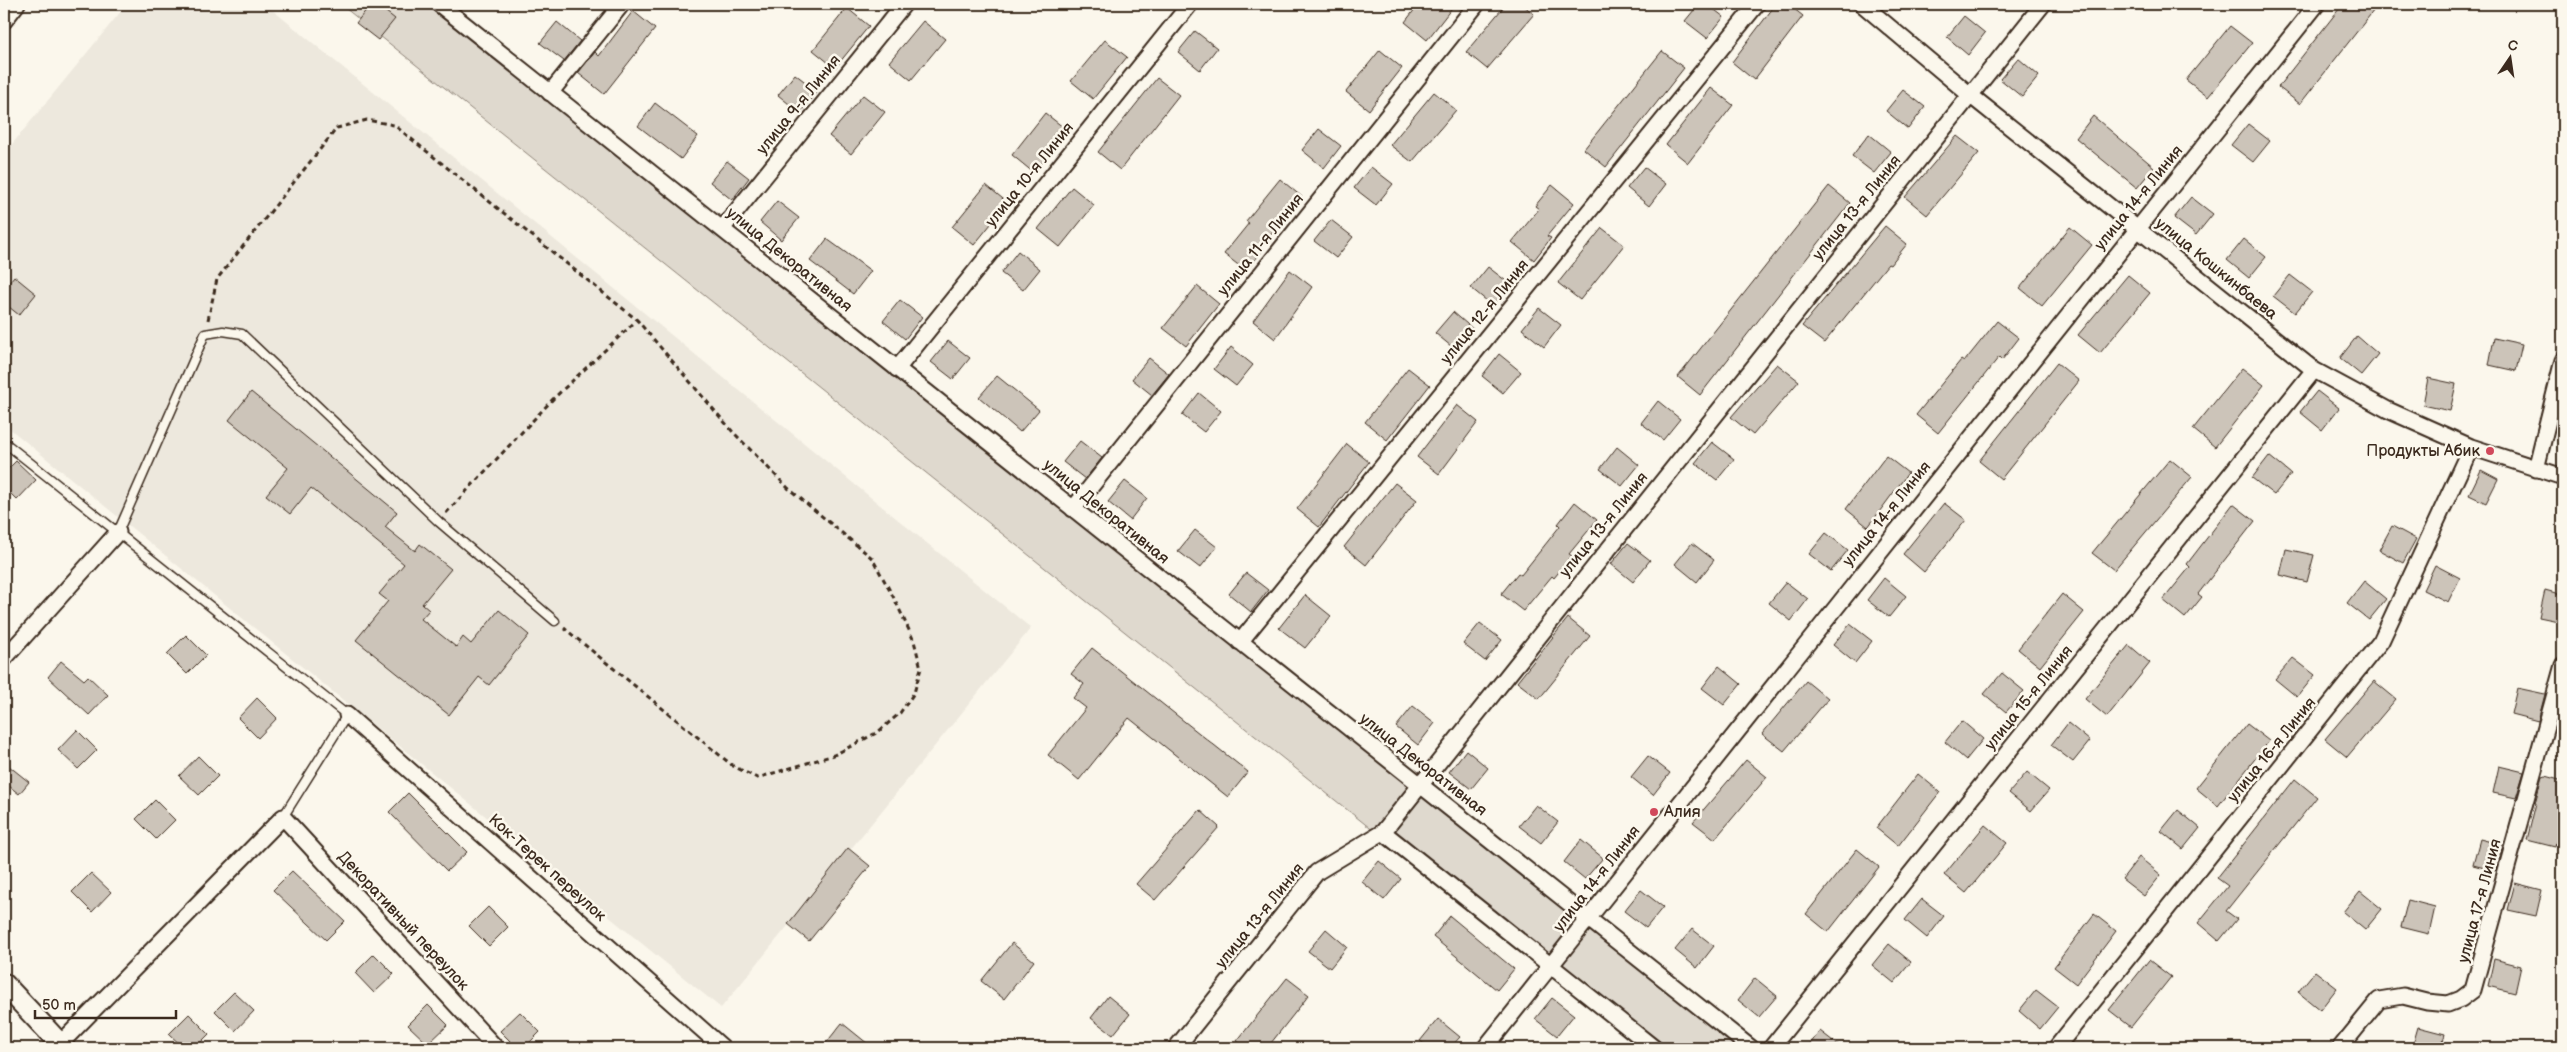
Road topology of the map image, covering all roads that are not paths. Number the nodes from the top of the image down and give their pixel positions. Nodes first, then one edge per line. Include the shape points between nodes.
1 (17, 4) edge
2 (439, 4) edge
3 (622, 4) edge
4 (904, 4) edge
5 (1190, 4) edge
6 (1477, 4) edge
7 (1757, 4) edge
8 (1862, 4) edge
9 (2043, 4) edge
10 (2317, 4) edge
11 (4, 21) edge
12 (550, 92) junction
13 (1970, 95) junction
14 (2137, 228) junction
15 (722, 229) junction
16 (2563, 360) edge
17 (897, 369) junction
18 (2314, 370) junction
19 (4, 442) edge
20 (2471, 447) junction
21 (2536, 469) junction
22 (2563, 477) edge
23 (1073, 508) junction
24 (118, 532) junction
25 (556, 621) road end
26 (1240, 642) junction
27 (4, 659) edge
28 (2563, 665) edge
29 (347, 715) junction
30 (1420, 784) junction
31 (283, 817) junction
32 (1383, 832) junction
33 (1588, 918) junction
34 (1551, 966) junction
35 (7, 995) edge
36 (62, 1046) edge
37 (496, 1048) edge
38 (723, 1048) edge
39 (1176, 1048) edge
40 (1485, 1048) edge
41 (1654, 1048) edge
42 (1751, 1048) edge
43 (1771, 1048) edge
44 (2056, 1048) edge
45 (2340, 1048) edge

1 - 11 street
2 - 12 street, улица Декоративная
3 - 12 street
4 - 15 street, улица 9-я Линия
5 - 17 street, улица 10-я Линия
6 - 23 street, улица 11-я Линия
7 - 26 street, улица 12-я Линия
8 - 13 street, улица Кошкинбаева
9 - 13 street, улица 13-я Линия
10 - 14 street, улица 14-я Линия
12 - 15 street, улица Декоративная
13 - 14 street, улица Кошкинбаева
13 - 30 street, улица 13-я Линия
14 - 18 street, улица Кошкинбаева
14 - 33 street, улица 14-я Линия
15 - 17 street, улица Декоративная
16 - 21 street
17 - 23 street, улица Декоративная
18 - 20 street, улица Кошкинбаева via 2388,410
18 - 43 street, улица 15-я Линия
19 - 24 lane
20 - 21 street, улица Кошкинбаева
20 - 44 street, улица 16-я Линия via 2381,641
21 - 22 street, улица Кошкинбаева
23 - 26 street, улица Декоративная
24 - 25 lane via 205,334 222,331 242,334 439,522
24 - 27 street
24 - 29 lane
26 - 30 street, улица Декоративная
28 - 45 street, улица 17-я Линия via 2474,990 2448,1004 2403,996 2378,1000
29 - 31 lane
29 - 38 street, Кок-Терек переулок
30 - 32 street, улица 13-я Линия
30 - 33 street, улица Декоративная
31 - 36 street
31 - 37 street, Декоративный переулок
32 - 34 street
32 - 39 street, улица 13-я Линия via 1317,872
33 - 34 street, улица 14-я Линия
33 - 42 street, улица Декоративная
34 - 40 street, улица 14-я Линия
34 - 41 street
35 - 36 street

